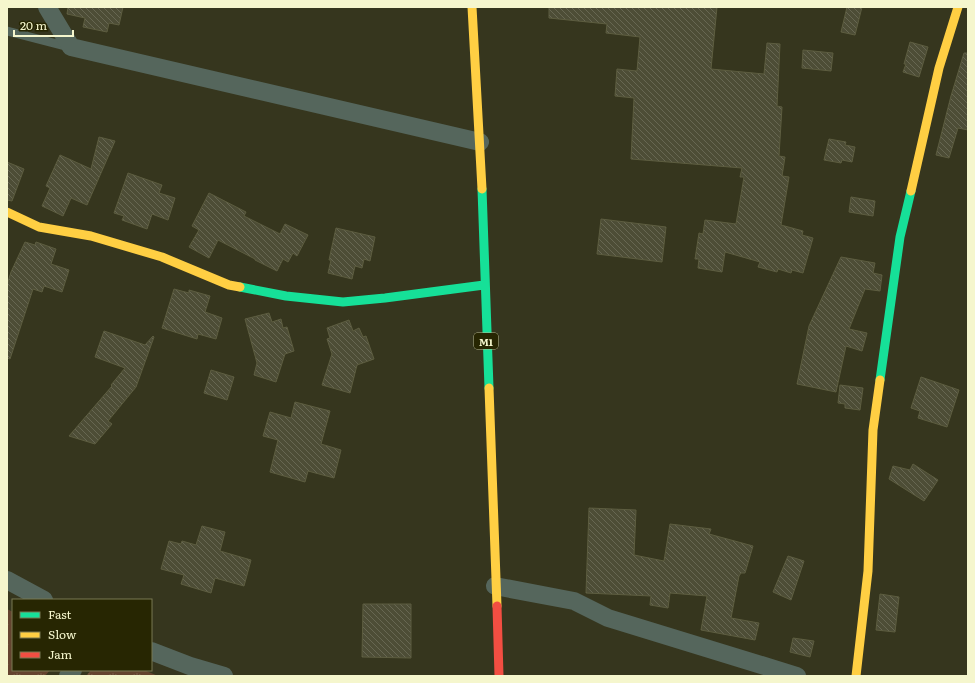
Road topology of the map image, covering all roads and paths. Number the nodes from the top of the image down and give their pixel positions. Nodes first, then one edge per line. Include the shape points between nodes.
1 (47, 7) edge
2 (472, 7) edge
3 (958, 7) edge
4 (7, 31) edge
5 (71, 47) junction
6 (480, 142) junction
7 (7, 212) edge
8 (484, 285) junction
9 (7, 580) edge
10 (495, 586) junction
11 (42, 599) edge
12 (152, 651) edge
13 (224, 676) edge
14 (499, 676) edge
15 (797, 676) edge
16 (856, 676) edge

1 - 5 street
2 - 6 main road, M1
3 - 16 main road via 939,68 900,237 873,430 868,571
4 - 5 lane
5 - 6 street
6 - 8 main road, M1
7 - 8 main road via 39,227 91,236 162,257 229,285 286,296 343,302
8 - 10 main road, M1
9 - 11 street
10 - 14 main road, M1
10 - 15 street via 574,600 608,618
12 - 13 street

